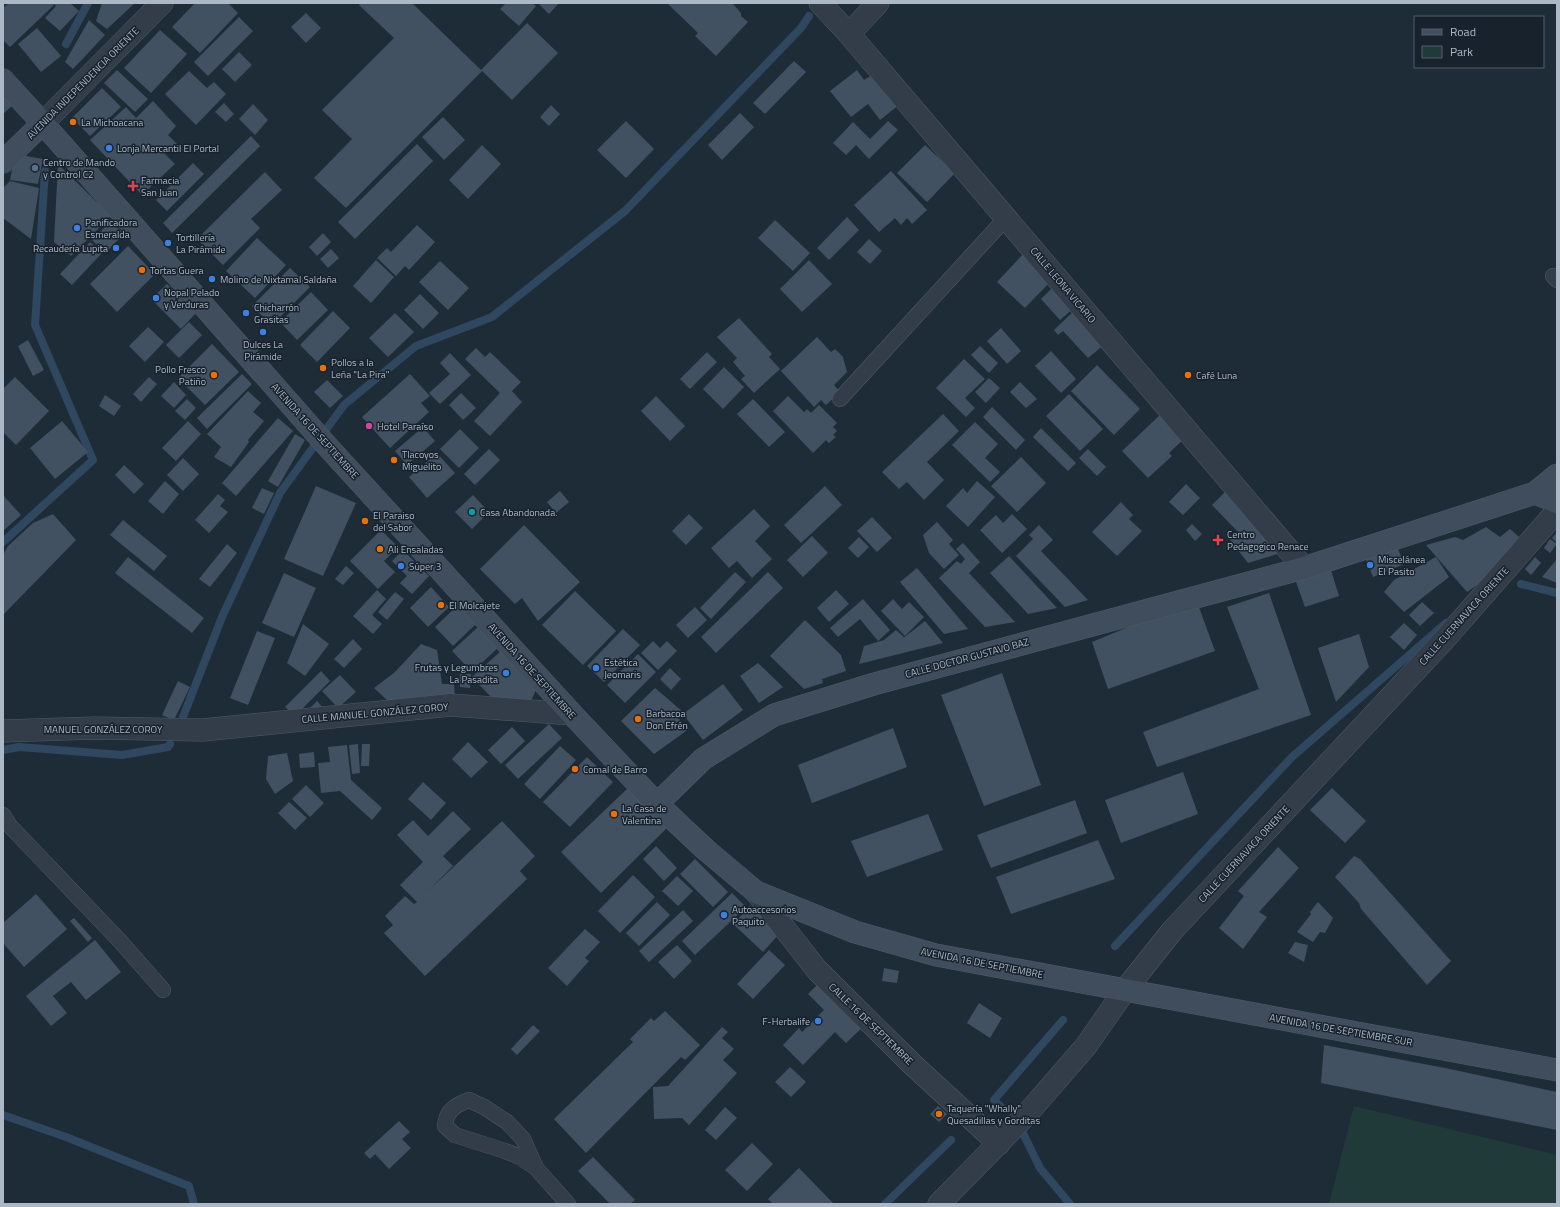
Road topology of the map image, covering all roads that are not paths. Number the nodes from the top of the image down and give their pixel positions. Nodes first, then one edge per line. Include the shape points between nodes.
1 (162, 3) edge
2 (820, 3) edge
3 (878, 3) edge
4 (849, 34) junction
5 (3, 80) edge
6 (43, 123) junction
7 (3, 162) edge
8 (1006, 218) junction
9 (840, 399) dead end
10 (1557, 475) edge
11 (1535, 493) junction
12 (1557, 502) edge
13 (1557, 511) edge
14 (1304, 568) junction
15 (572, 714) junction
16 (203, 730) joint
17 (3, 731) edge
18 (657, 804) junction
19 (3, 815) edge
20 (756, 892) junction
21 (163, 990) dead end
22 (1125, 990) junction
23 (1557, 1070) edge
24 (999, 1144) junction
25 (536, 1168) junction
26 (568, 1204) edge
27 (939, 1204) edge

1 - 6 street, AVENIDA INDEPENDENCIA ORIENTE
2 - 4 street, CALLE LEONA VICARIO
3 - 4 street
4 - 8 street, CALLE LEONA VICARIO
5 - 6 main road, AVENIDA 16 DE SEPTIEMBRE
6 - 7 main road, AVENIDA INDEPENDENCIA ORIENTE
6 - 15 main road, AVENIDA 16 DE SEPTIEMBRE via 326,444
8 - 9 lane
8 - 14 street, CALLE LEONA VICARIO
10 - 11 main road
11 - 12 main road
11 - 14 main road, CALLE DOCTOR GUSTAVO BAZ
13 - 22 street, CALLE CUERNAVACA ORIENTE via 1443,641 1172,931
14 - 18 main road, CALLE DOCTOR GUSTAVO BAZ via 881,682 774,715 704,759
15 - 16 street, CALLE MANUEL GONZÁLEZ COROY via 451,706
15 - 18 main road, AVENIDA 16 DE SEPTIEMBRE
16 - 17 street, MANUEL GONZÁLEZ COROY via 95,728
18 - 20 main road, AVENIDA 16 DE SEPTIEMBRE
19 - 21 lane via 10,826 115,935
20 - 22 main road, AVENIDA 16 DE SEPTIEMBRE via 855,932 936,955
20 - 24 street, CALLE 16 DE SEPTIEMBRE via 817,970 913,1065
22 - 23 main road, AVENIDA 16 DE SEPTIEMBRE SUR
22 - 24 street, CALLE CUERNAVACA ORIENTE via 1086,1046
24 - 27 street, CALLE CUERNAVACA ORIENTE
25 - 25 lane via 523,1139 507,1122 484,1107 469,1100 458,1104 446,1117 445,1126 455,1135 506,1151
25 - 26 lane

